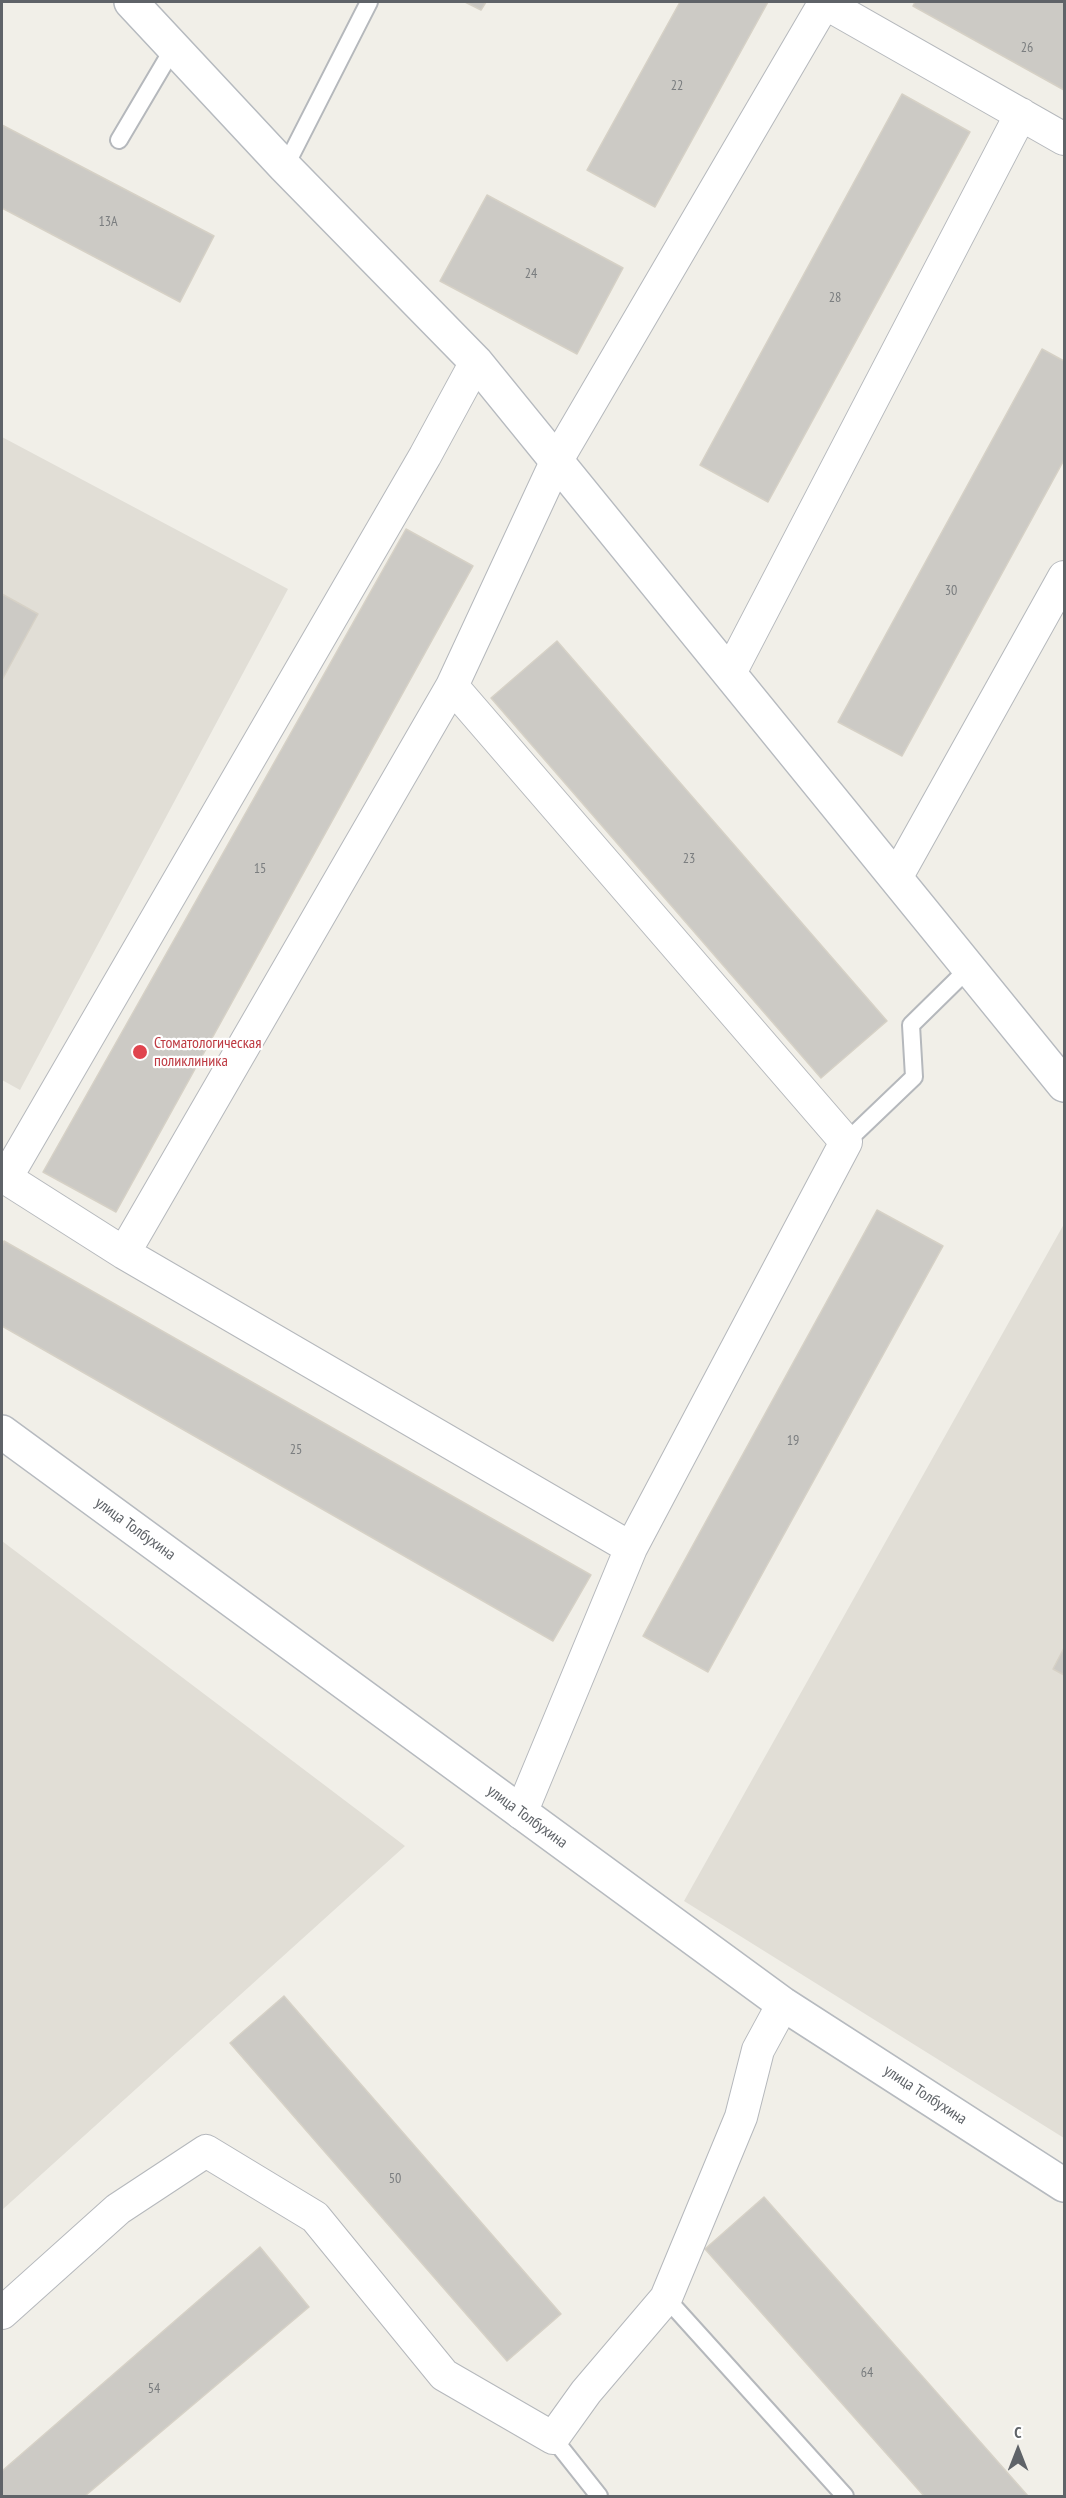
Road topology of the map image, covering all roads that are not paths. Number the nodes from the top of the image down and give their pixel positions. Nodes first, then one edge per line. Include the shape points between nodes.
1 (130, 2) edge
2 (369, 2) edge
3 (825, 2) edge
4 (174, 47) junction
5 (1021, 114) junction
6 (1065, 139) edge
7 (119, 140) dead end
8 (285, 167) junction
9 (476, 362) junction
10 (556, 460) junction
11 (1065, 577) edge
12 (729, 673) junction
13 (453, 686) junction
14 (896, 878) junction
15 (969, 968) junction
16 (1065, 1085) edge
17 (846, 1142) junction
18 (124, 1253) junction
19 (2, 1432) edge
20 (631, 1548) junction
21 (521, 1813) junction
22 (783, 2004) junction
23 (1065, 2184) edge
24 (666, 2298) junction
25 (2, 2313) edge
26 (553, 2438) junction
27 (599, 2496) edge
28 (845, 2496) edge

1 - 4 street
2 - 8 lane
3 - 5 street
3 - 10 street
4 - 7 lane
4 - 8 street
5 - 6 street
5 - 12 street
8 - 9 street
9 - 10 street
9 - 18 street via 6,1178
10 - 12 street
10 - 13 street
11 - 14 street
12 - 14 street
13 - 17 street
13 - 18 street
14 - 15 street
15 - 16 street
15 - 17 lane via 911,1025 914,1077
17 - 20 street
18 - 20 street
19 - 21 street, улица Толбухина
20 - 21 street
21 - 22 street, улица Толбухина
22 - 23 street, улица Толбухина
22 - 24 street via 758,2050 741,2117
24 - 26 street via 586,2392
24 - 28 lane
25 - 26 street via 118,2209 206,2151 315,2217 444,2375
26 - 27 lane

